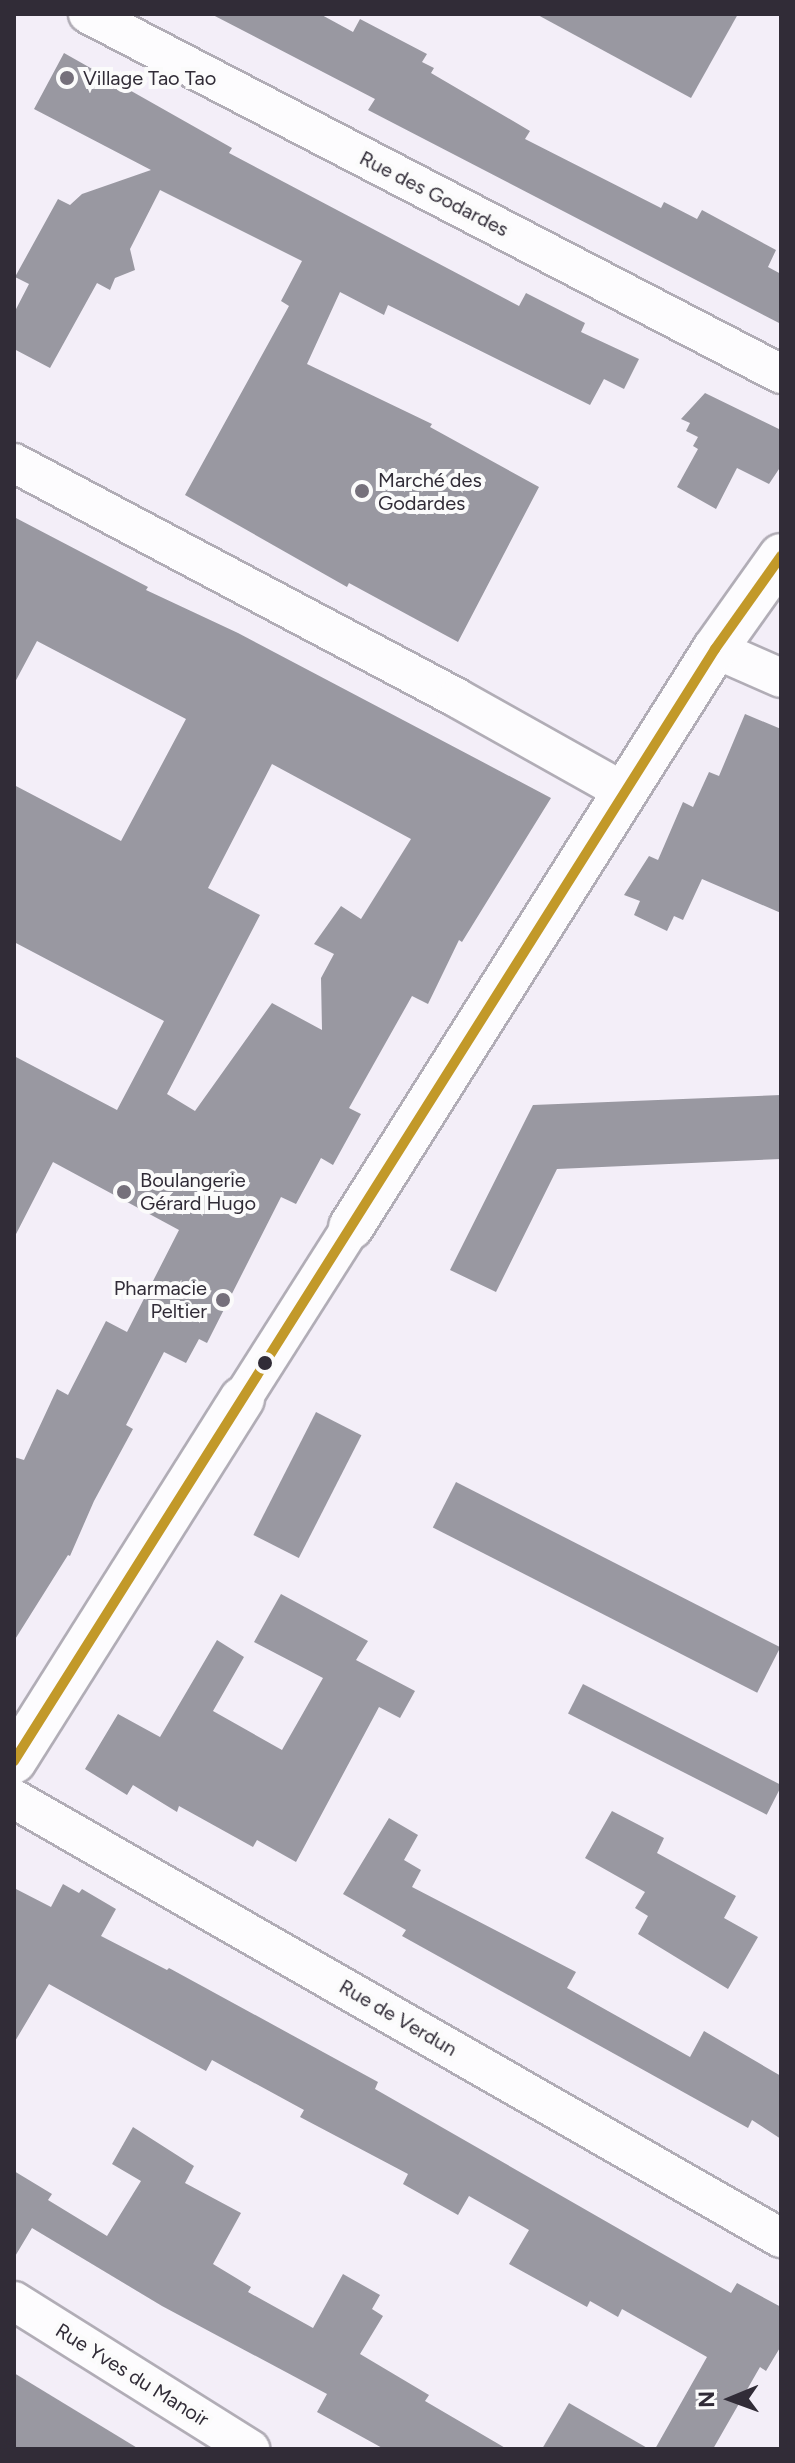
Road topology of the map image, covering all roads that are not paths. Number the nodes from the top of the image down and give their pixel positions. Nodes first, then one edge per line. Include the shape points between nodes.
1 (88, 14) edge
2 (781, 374) edge
3 (14, 463) edge
4 (781, 556) edge
5 (715, 649) junction
6 (781, 678) edge
7 (626, 793) junction
8 (351, 1227) joint
9 (242, 1399) joint
10 (14, 1761) edge
11 (14, 1799) edge
12 (781, 2238) edge
13 (14, 2301) edge
14 (250, 2449) edge

1 - 2 street, Rue des Godardes
3 - 7 street
4 - 5 street
5 - 6 street
5 - 7 street
7 - 8 street
8 - 9 street
9 - 10 street
11 - 12 street, Rue de Verdun
13 - 14 street, Rue Yves du Manoir

